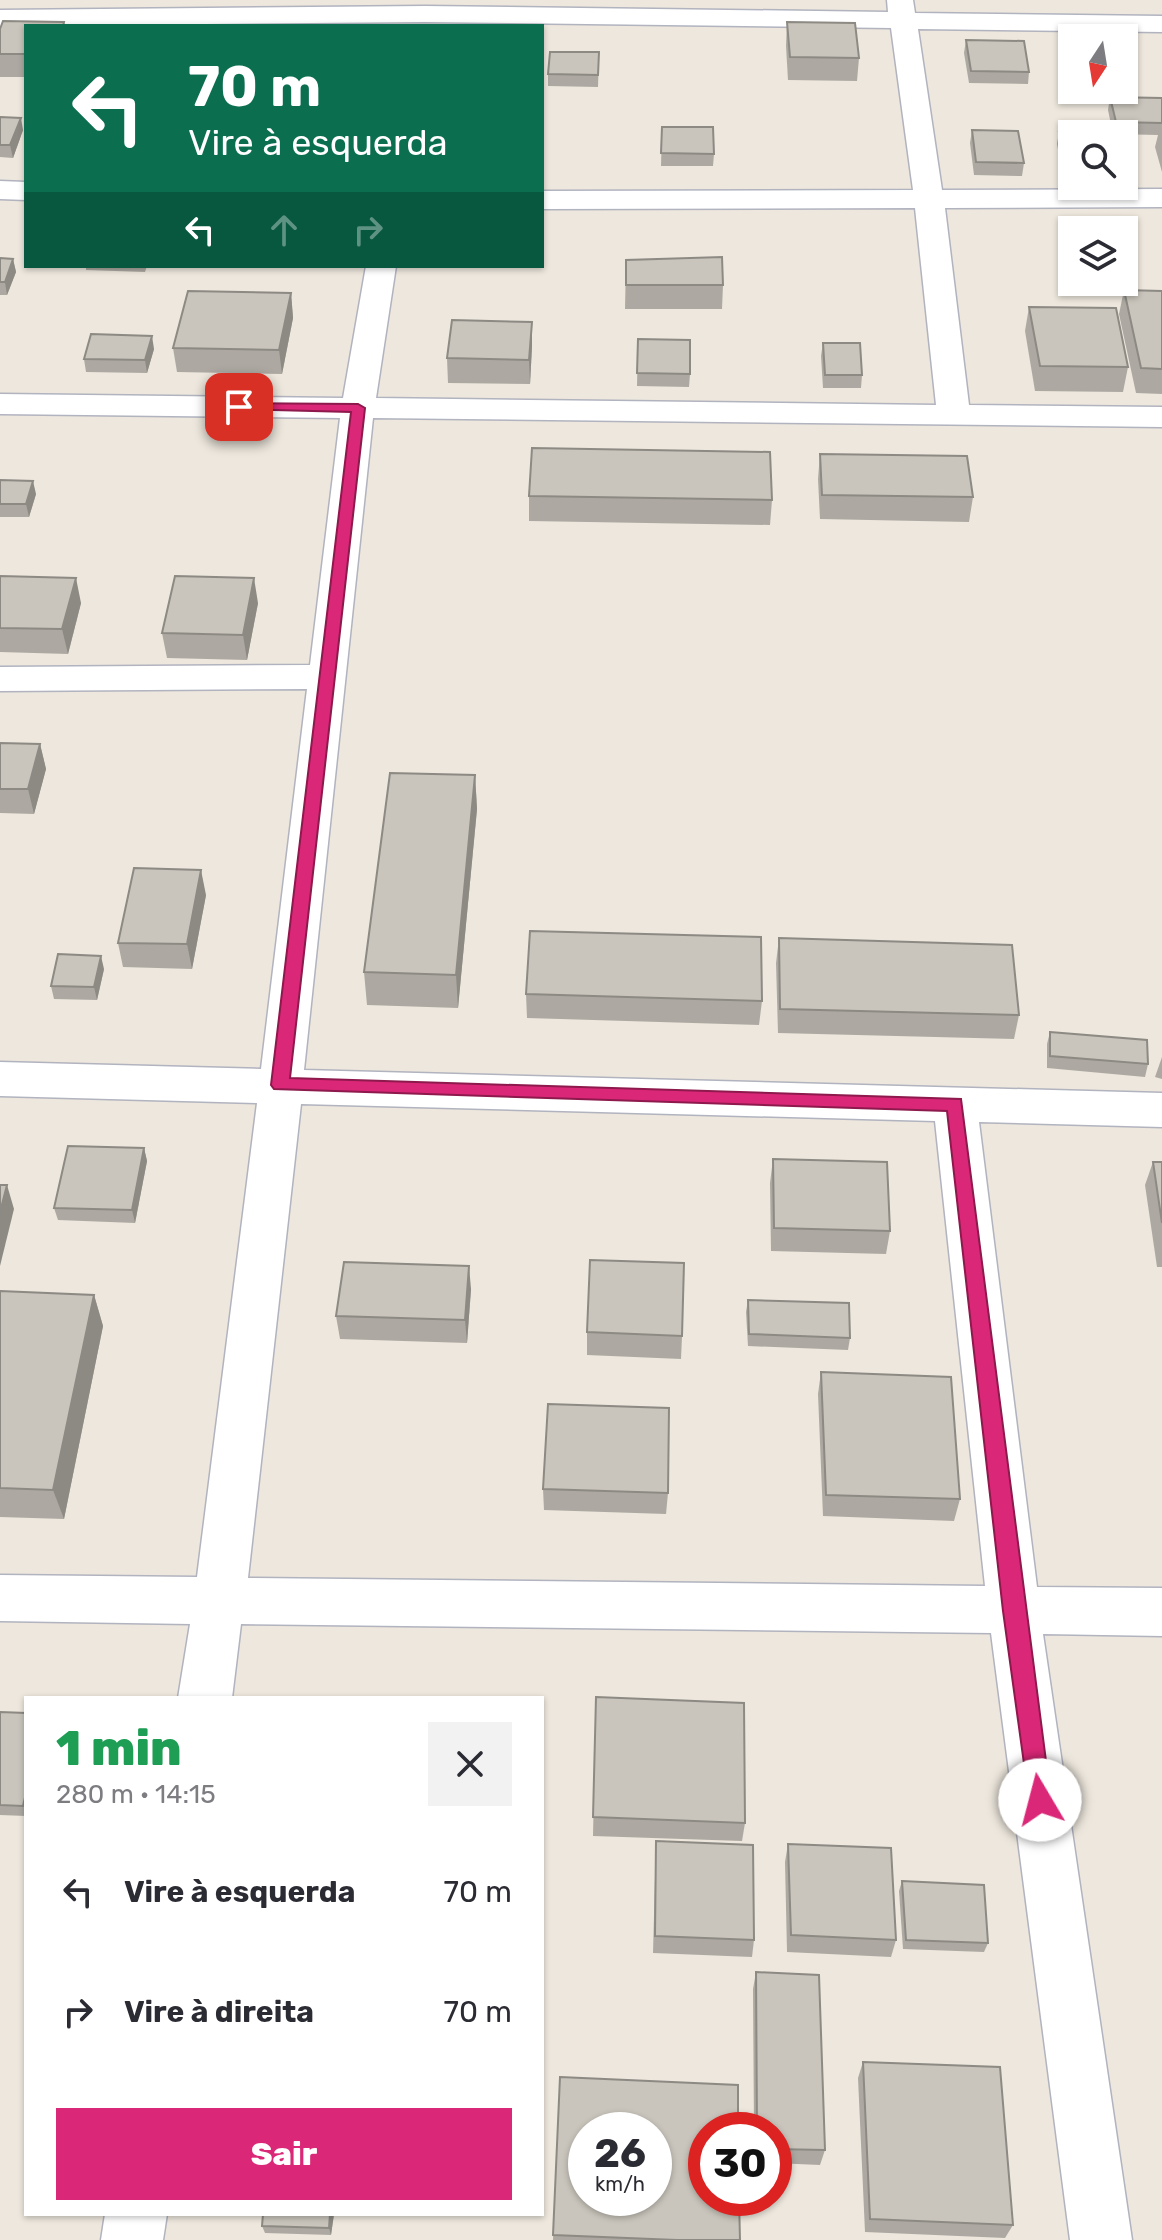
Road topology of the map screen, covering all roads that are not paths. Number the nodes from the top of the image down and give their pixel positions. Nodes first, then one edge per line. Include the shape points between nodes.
1 (902, 10) edge
2 (425, 13) edge
3 (0, 18) edge
4 (1162, 24) edge
5 (0, 190) edge
6 (24, 191) edge
7 (1162, 198) edge
8 (929, 199) junction
9 (544, 200) edge
10 (381, 268) edge
11 (0, 404) edge
12 (358, 408) junction
13 (954, 414) junction
14 (1162, 417) edge
15 (329, 677) junction
16 (0, 679) edge
17 (0, 1079) edge
18 (280, 1085) junction
19 (955, 1104) junction
20 (1162, 1110) edge
21 (0, 1598) edge
22 (218, 1601) junction
23 (1014, 1611) junction
24 (1162, 1612) edge
25 (205, 1696) edge
26 (136, 2216) edge
27 (132, 2240) edge
28 (1101, 2240) edge

1 - 2 street
1 - 4 street
1 - 8 street
2 - 3 street
5 - 6 street
7 - 8 street
8 - 9 street
8 - 13 street
10 - 12 street
11 - 12 street
12 - 13 street
12 - 15 street
13 - 14 street
15 - 16 street
15 - 18 street
17 - 18 street
18 - 19 street
18 - 22 street
19 - 20 street
19 - 23 street
21 - 22 street
22 - 23 street
22 - 25 street
23 - 24 street
23 - 28 street
26 - 27 street

